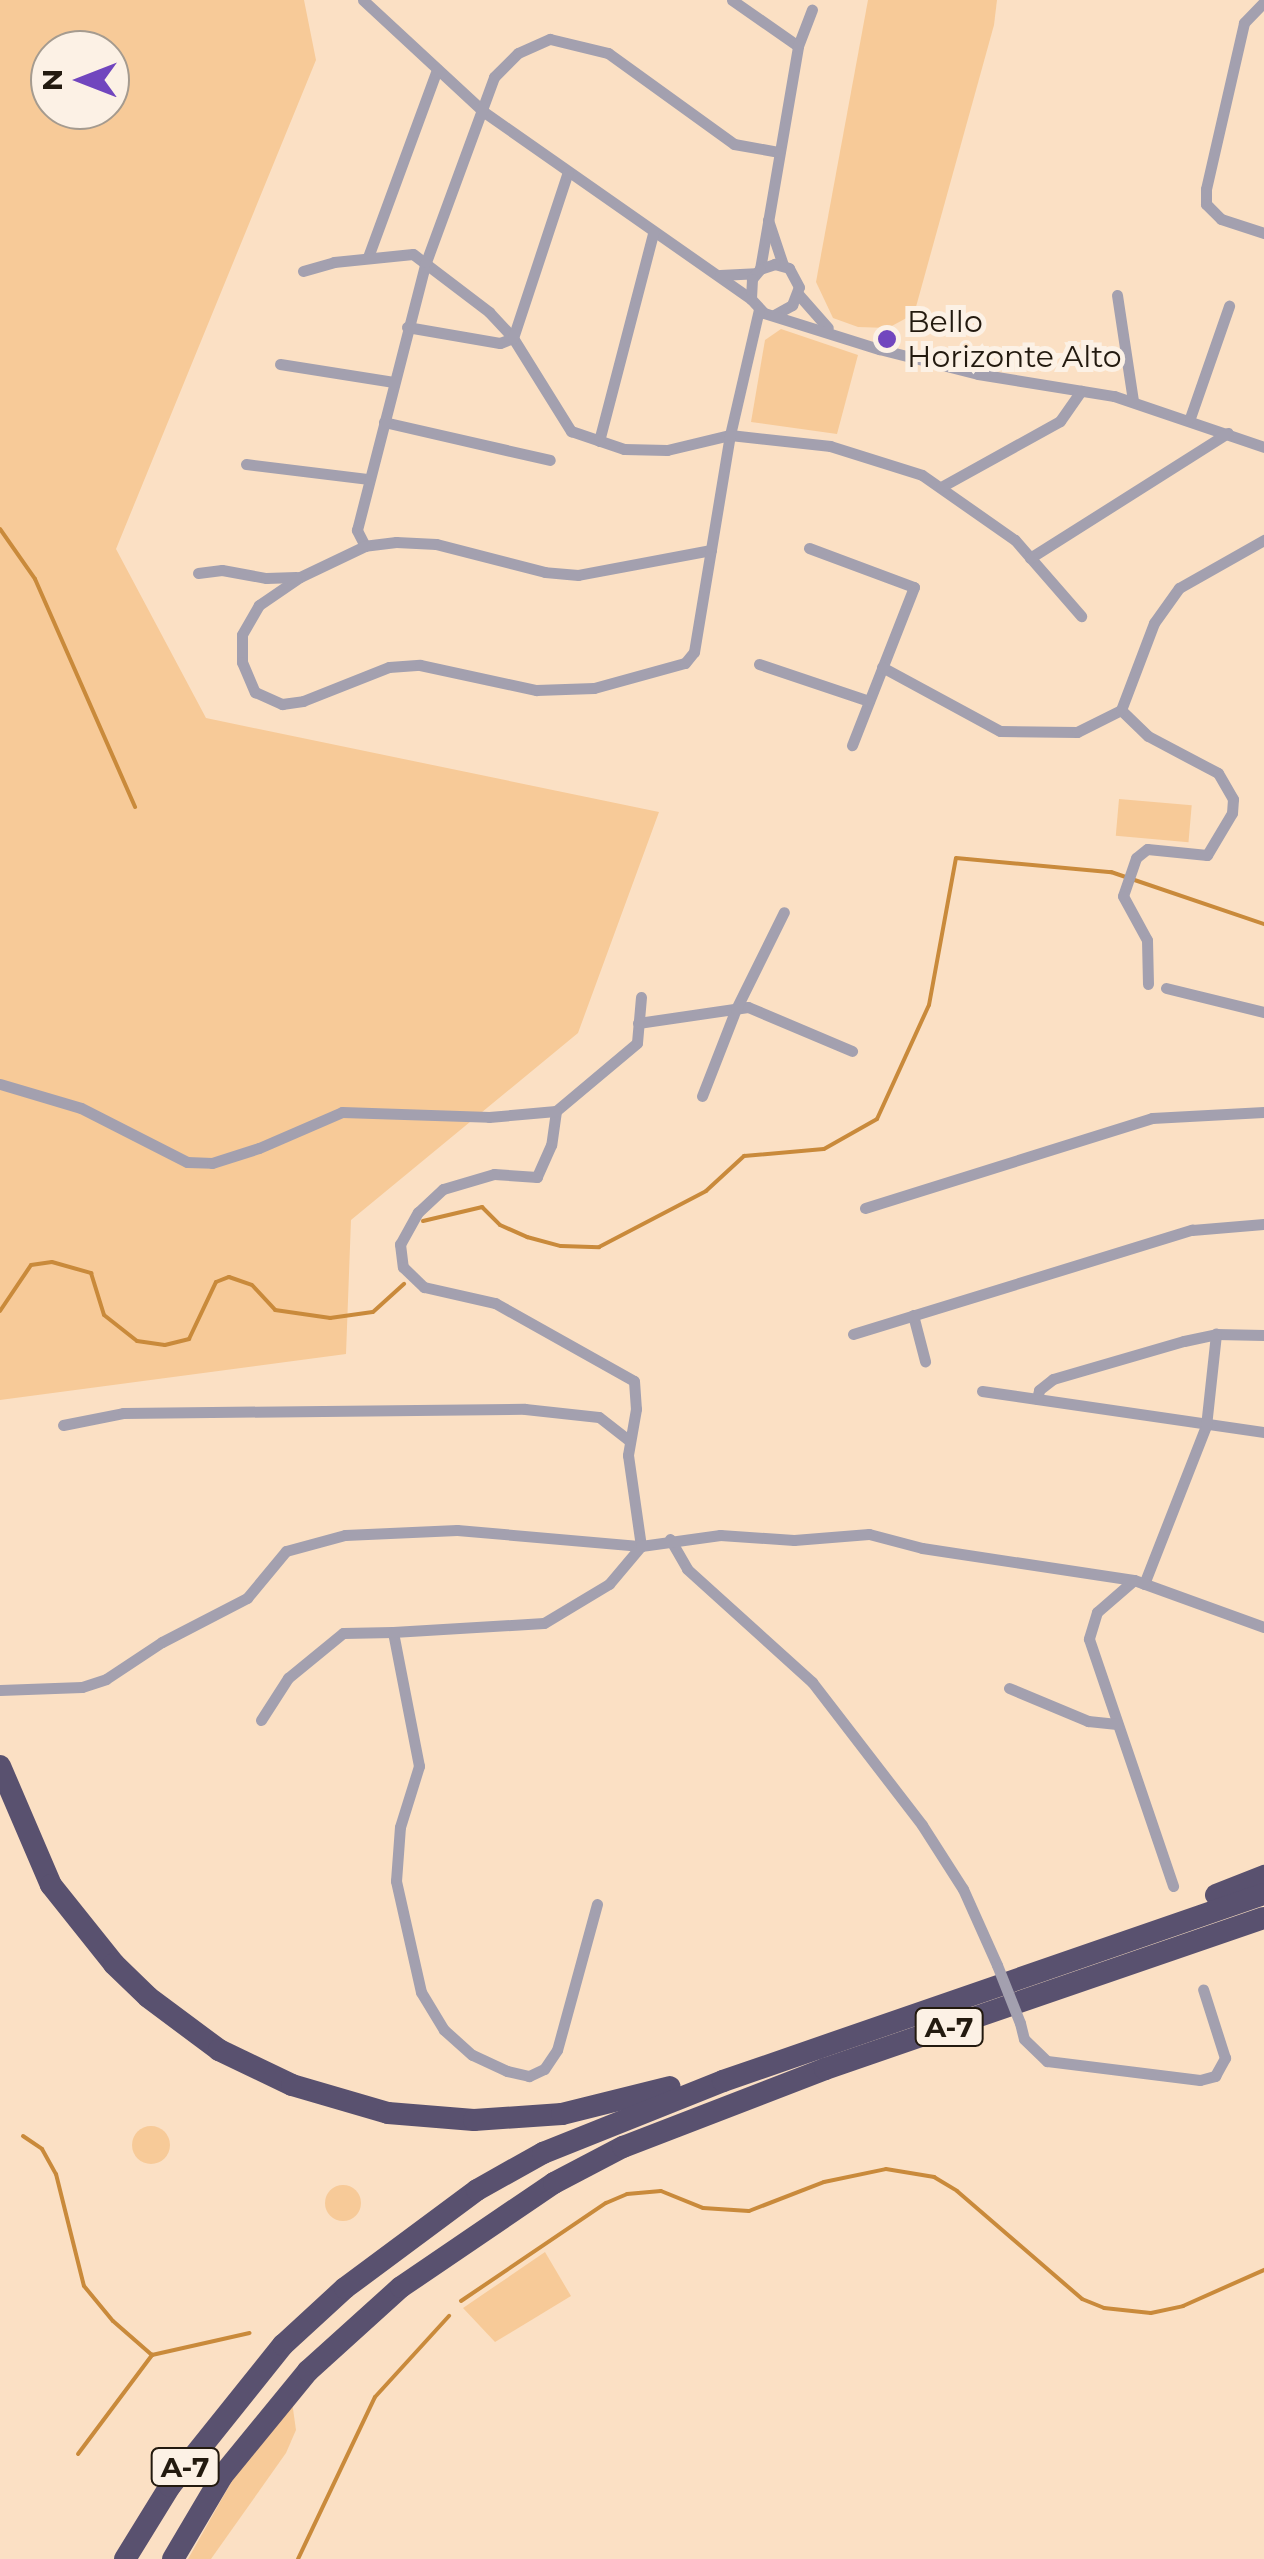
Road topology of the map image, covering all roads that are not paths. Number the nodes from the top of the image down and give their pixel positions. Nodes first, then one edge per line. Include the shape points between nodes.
1 (363, 0) edge
2 (732, 0) edge
3 (1264, 2) edge
4 (812, 10) dead end
5 (798, 46) junction
6 (437, 69) junction
7 (484, 112) junction
8 (779, 152) junction
9 (568, 172) junction
10 (768, 220) junction
11 (653, 232) junction
12 (1264, 233) edge
13 (368, 258) junction
14 (426, 262) junction
15 (783, 265) junction
16 (303, 271) dead end
17 (757, 271) junction
18 (720, 275) junction
19 (798, 294) junction
20 (1117, 294) dead end
21 (755, 304) junction
22 (1229, 306) dead end
23 (774, 315) junction
24 (408, 327) junction
25 (834, 334) junction
26 (513, 338) junction
27 (280, 364) dead end
28 (394, 382) junction
29 (1081, 391) junction
30 (1133, 401) junction
31 (1190, 418) junction
32 (384, 422) junction
33 (1228, 432) junction
34 (730, 434) junction
35 (599, 441) junction
36 (1264, 446) edge
37 (550, 460) dead end
38 (246, 464) dead end
39 (369, 479) junction
40 (941, 487) junction
41 (1264, 540) edge
42 (365, 546) junction
43 (810, 548) dead end
44 (710, 550) junction
45 (1030, 558) junction
46 (198, 573) dead end
47 (252, 576) junction
48 (300, 577) junction
49 (268, 597) junction
50 (1081, 616) dead end
51 (759, 664) dead end
52 (882, 668) junction
53 (869, 701) junction
54 (1121, 710) junction
55 (852, 745) dead end
56 (784, 912) dead end
57 (1148, 984) dead end
58 (1166, 988) dead end
59 (641, 997) dead end
60 (736, 1009) junction
61 (1264, 1012) edge
62 (638, 1023) junction
63 (852, 1051) dead end
64 (0, 1084) edge
65 (702, 1096) dead end
66 (556, 1111) junction
67 (1264, 1112) edge
68 (865, 1208) dead end
69 (1264, 1224) edge
70 (913, 1315) junction
71 (853, 1334) dead end
72 (1216, 1334) junction
73 (1264, 1336) edge
74 (926, 1361) dead end
75 (982, 1391) dead end
76 (1037, 1399) junction
77 (62, 1425) dead end
78 (1206, 1426) junction
79 (1264, 1432) edge
80 (630, 1441) junction
81 (670, 1539) junction
82 (641, 1546) junction
83 (1139, 1582) junction
84 (1264, 1626) edge
85 (393, 1632) junction
86 (1009, 1688) dead end
87 (0, 1690) edge
88 (261, 1720) dead end
89 (1117, 1724) junction
90 (0, 1766) edge
91 (1264, 1876) edge
92 (1172, 1886) dead end
93 (1264, 1894) edge
94 (597, 1904) dead end
95 (1264, 1918) edge
96 (1264, 1928) edge
97 (1204, 1939) junction
98 (1124, 1942) junction
99 (1204, 1990) dead end
100 (723, 2080) junction
101 (125, 2559) edge
102 (173, 2559) edge

1 - 6 street
2 - 5 street
3 - 12 street via 1244,23 1206,188 1206,204 1221,219
4 - 5 street
5 - 8 street
6 - 7 street
6 - 13 street
7 - 8 street via 494,77 518,53 550,39 575,42 608,53 734,144
7 - 9 street
7 - 14 street
8 - 10 street
9 - 11 street
9 - 26 street
10 - 15 street
10 - 17 street
11 - 18 street
11 - 35 street
13 - 14 street via 414,254
13 - 16 street
14 - 24 street
14 - 26 street
15 - 17 street
15 - 19 street via 798,279
17 - 18 street
17 - 21 street
18 - 21 street
19 - 23 street
19 - 25 street
20 - 30 street
21 - 23 street
21 - 34 street
22 - 31 street
23 - 25 street
24 - 26 street via 500,343
24 - 28 street
25 - 29 street via 978,374
26 - 35 street via 571,431
27 - 28 street
28 - 32 street
29 - 30 street
29 - 40 street via 1060,421
30 - 31 street
31 - 33 street
32 - 37 street
32 - 39 street
33 - 36 street
33 - 45 street
34 - 35 street via 667,450
34 - 40 street via 830,446
34 - 44 street
38 - 39 street
39 - 42 street via 357,530
40 - 45 street
41 - 54 street via 1179,588 1154,624
42 - 44 street via 436,544 578,576
42 - 48 street
43 - 52 street via 914,587
44 - 49 street via 690,658 594,688 536,690 405,666 303,701 271,702 250,685 241,649 252,612
45 - 50 street
46 - 47 street
47 - 48 street
47 - 49 street via 265,582
48 - 49 street
51 - 53 street
52 - 53 street
52 - 54 street via 1000,731 1077,732
53 - 55 street
54 - 57 street via 1148,736 1218,773 1233,798 1232,813 1207,855 1147,849 1136,858 1123,896 1147,940
56 - 60 street
58 - 61 street
59 - 62 street
60 - 62 street
60 - 63 street via 748,1007
60 - 65 street
62 - 66 street via 637,1042
64 - 66 street via 81,1108 187,1162 212,1163 259,1148 342,1112 489,1117
66 - 80 street via 537,1177 494,1174 443,1189 418,1212 400,1244 403,1266 424,1287 495,1303 634,1381
67 - 68 street via 1152,1118
69 - 70 street via 1192,1230
70 - 71 street
70 - 74 street
72 - 73 street
72 - 76 street via 1053,1379
72 - 78 street
75 - 76 street
76 - 78 street
77 - 80 street via 123,1413 525,1409 599,1417
78 - 79 street
78 - 83 street
80 - 82 street
81 - 82 street
81 - 83 street via 869,1534
81 - 99 street, bridge via 687,1568 812,1682 942,1856 963,1888 1024,2039 1047,2061 1200,2080 1215,2076 1225,2058
82 - 85 street via 610,1584 544,1622
82 - 87 street via 456,1530 345,1535 286,1550 247,1598 106,1679
83 - 84 street
83 - 89 street via 1097,1612 1090,1628
85 - 88 street via 343,1634 288,1678
85 - 94 street via 419,1766 400,1827 396,1881 421,1992 444,2030 472,2055 507,2071 528,2076 544,2068 557,2050
86 - 89 street via 1088,1721
89 - 92 street
90 - 100 highway via 51,1885 114,1964 219,2050 292,2085 388,2113 474,2120 562,2114 679,2084
91 - 98 highway
93 - 98 highway, A-7
95 - 97 highway, A-7
96 - 97 highway
97 - 102 highway, A-7 via 825,2069 636,2142 554,2183 368,2314 278,2404 222,2476
98 - 100 highway, A-7
100 - 101 highway, A-7 via 564,2144 477,2190 384,2256 251,2380 170,2486

